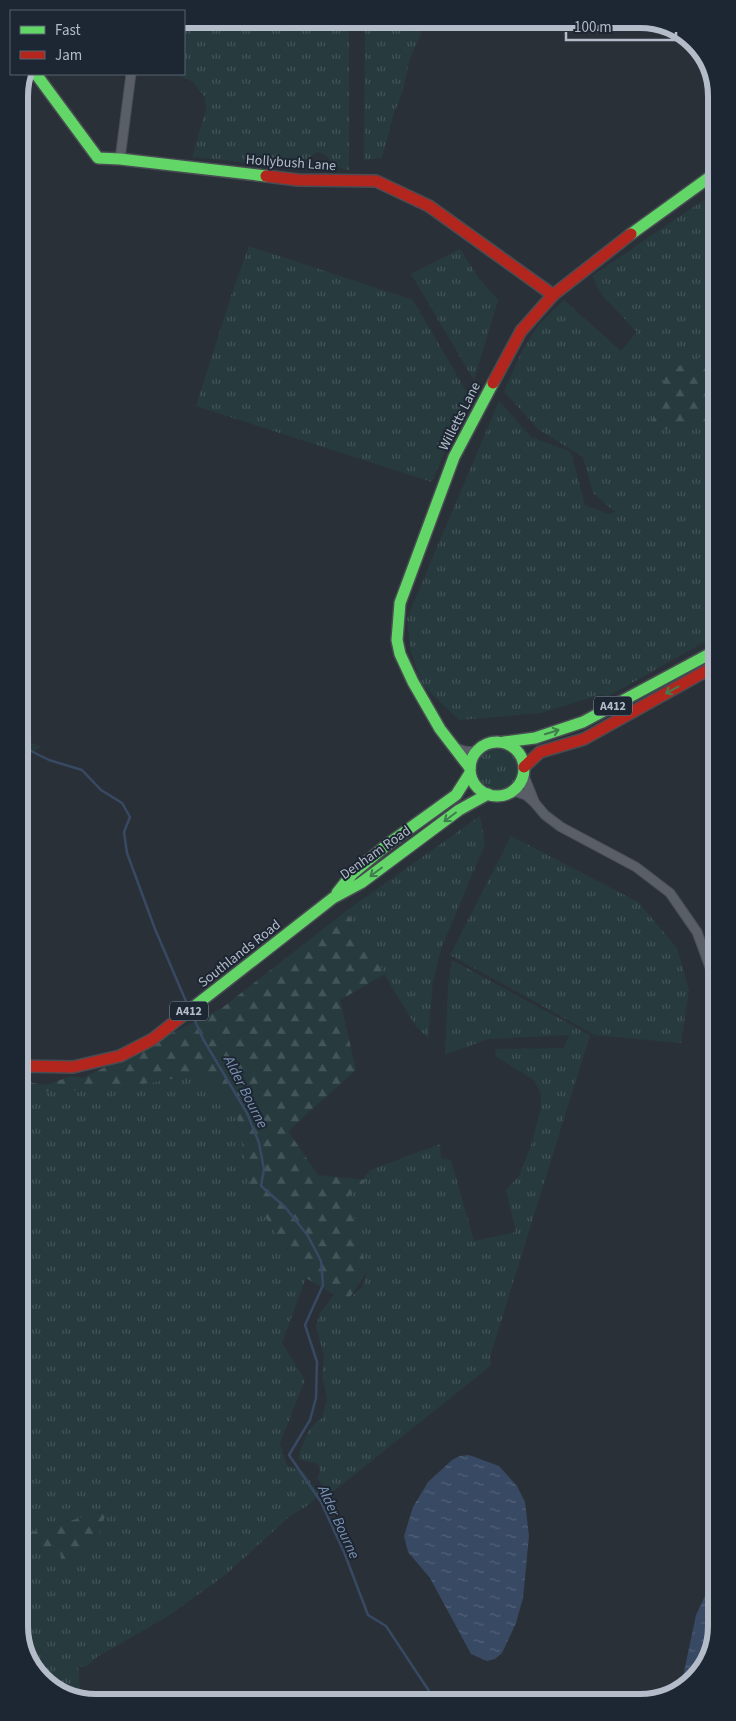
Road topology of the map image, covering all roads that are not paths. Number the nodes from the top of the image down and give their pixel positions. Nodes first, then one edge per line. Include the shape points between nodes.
1 (37, 75) edge
2 (131, 75) edge
3 (120, 159) junction
4 (708, 178) edge
5 (553, 295) junction
6 (708, 655) edge
7 (708, 670) edge
8 (504, 742) junction
9 (452, 747) junction
10 (475, 752) junction
11 (470, 771) junction
12 (524, 771) junction
13 (513, 791) junction
14 (488, 794) junction
15 (534, 802) junction
16 (333, 898) junction
17 (708, 962) edge
18 (27, 1066) edge

1 - 3 main road, Hollybush Lane via 98,158
2 - 3 street
3 - 5 main road, Hollybush Lane via 298,180 376,181 429,206
4 - 5 main road, Willetts Lane
5 - 9 main road, Willetts Lane via 520,332 454,457 400,603 397,640 400,654
8 -> 6 main road, A412 via 535,738 582,722
7 -> 12 main road, A412 via 584,739 540,752
8 - 10 main road via 488,743
8 - 12 main road via 523,759
9 - 10 street
9 - 11 main road, Willetts Lane
10 - 11 main road
11 - 14 main road via 476,786
11 - 16 main road, Denham Road / A412 via 456,795 352,874
12 - 13 main road via 520,784
12 - 15 street
13 - 14 main road via 504,795
13 - 15 street
14 -> 16 main road, Denham Road / A412 via 459,810 361,883
15 - 17 street via 561,827 636,867 670,893 697,932
16 - 18 main road, Southlands Road / A412 via 153,1040 120,1056 73,1067

